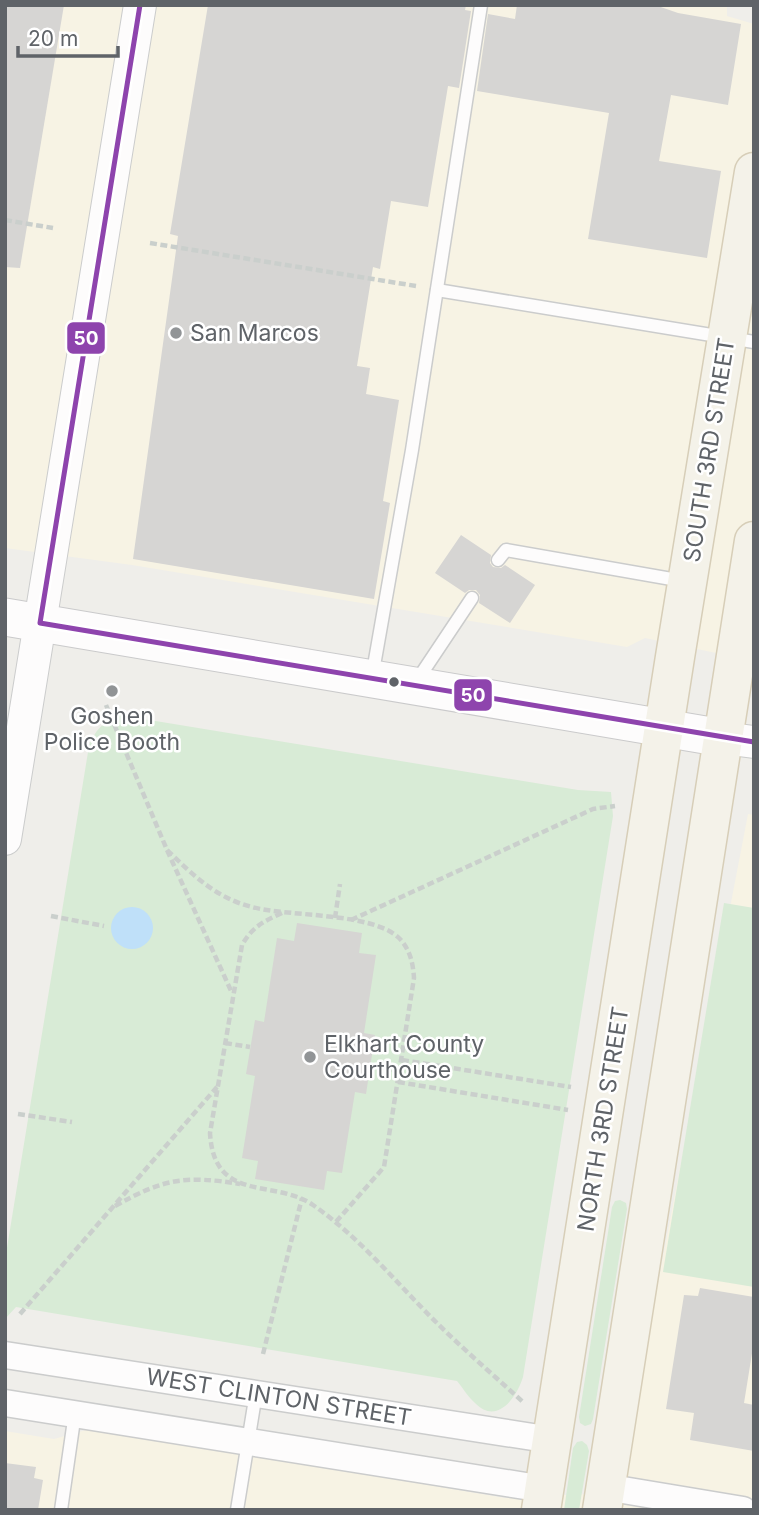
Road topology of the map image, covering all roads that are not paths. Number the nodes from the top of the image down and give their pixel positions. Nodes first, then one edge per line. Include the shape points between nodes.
1 (140, 5) edge
2 (481, 5) edge
3 (754, 172) edge
4 (438, 290) junction
5 (740, 340) edge
6 (754, 541) edge
7 (498, 560) dead end
8 (687, 581) junction
9 (472, 598) dead end
10 (23, 620) edge
11 (372, 677) junction
12 (415, 685) junction
13 (664, 728) junction
14 (738, 740) edge
15 (5, 839) edge
16 (5, 1355) edge
17 (256, 1393) junction
18 (5, 1403) edge
19 (75, 1413) junction
20 (248, 1440) junction
21 (552, 1440) junction
22 (604, 1498) edge
23 (542, 1499) edge
24 (61, 1510) edge
25 (237, 1510) edge
26 (743, 1510) edge

1 - 10 street
2 - 4 lane
3 - 5 main road, SOUTH 3RD STREET
4 - 5 lane
4 - 11 lane
5 - 8 main road, SOUTH 3RD STREET
6 - 14 main road
7 - 8 lane via 506,550
8 - 13 main road, SOUTH 3RD STREET
9 - 12 lane
10 - 11 main road
10 - 15 street
11 - 12 main road
12 - 13 main road
13 - 14 main road
13 - 21 main road, NORTH 3RD STREET
14 - 22 main road
16 - 17 street, WEST CLINTON STREET
17 - 20 lane
17 - 21 street, WEST CLINTON STREET
18 - 19 street, WEST CLINTON STREET
19 - 20 street, WEST CLINTON STREET
19 - 24 lane
20 - 23 street, WEST CLINTON STREET
20 - 25 lane
21 - 23 main road, NORTH 3RD STREET
22 - 26 street

